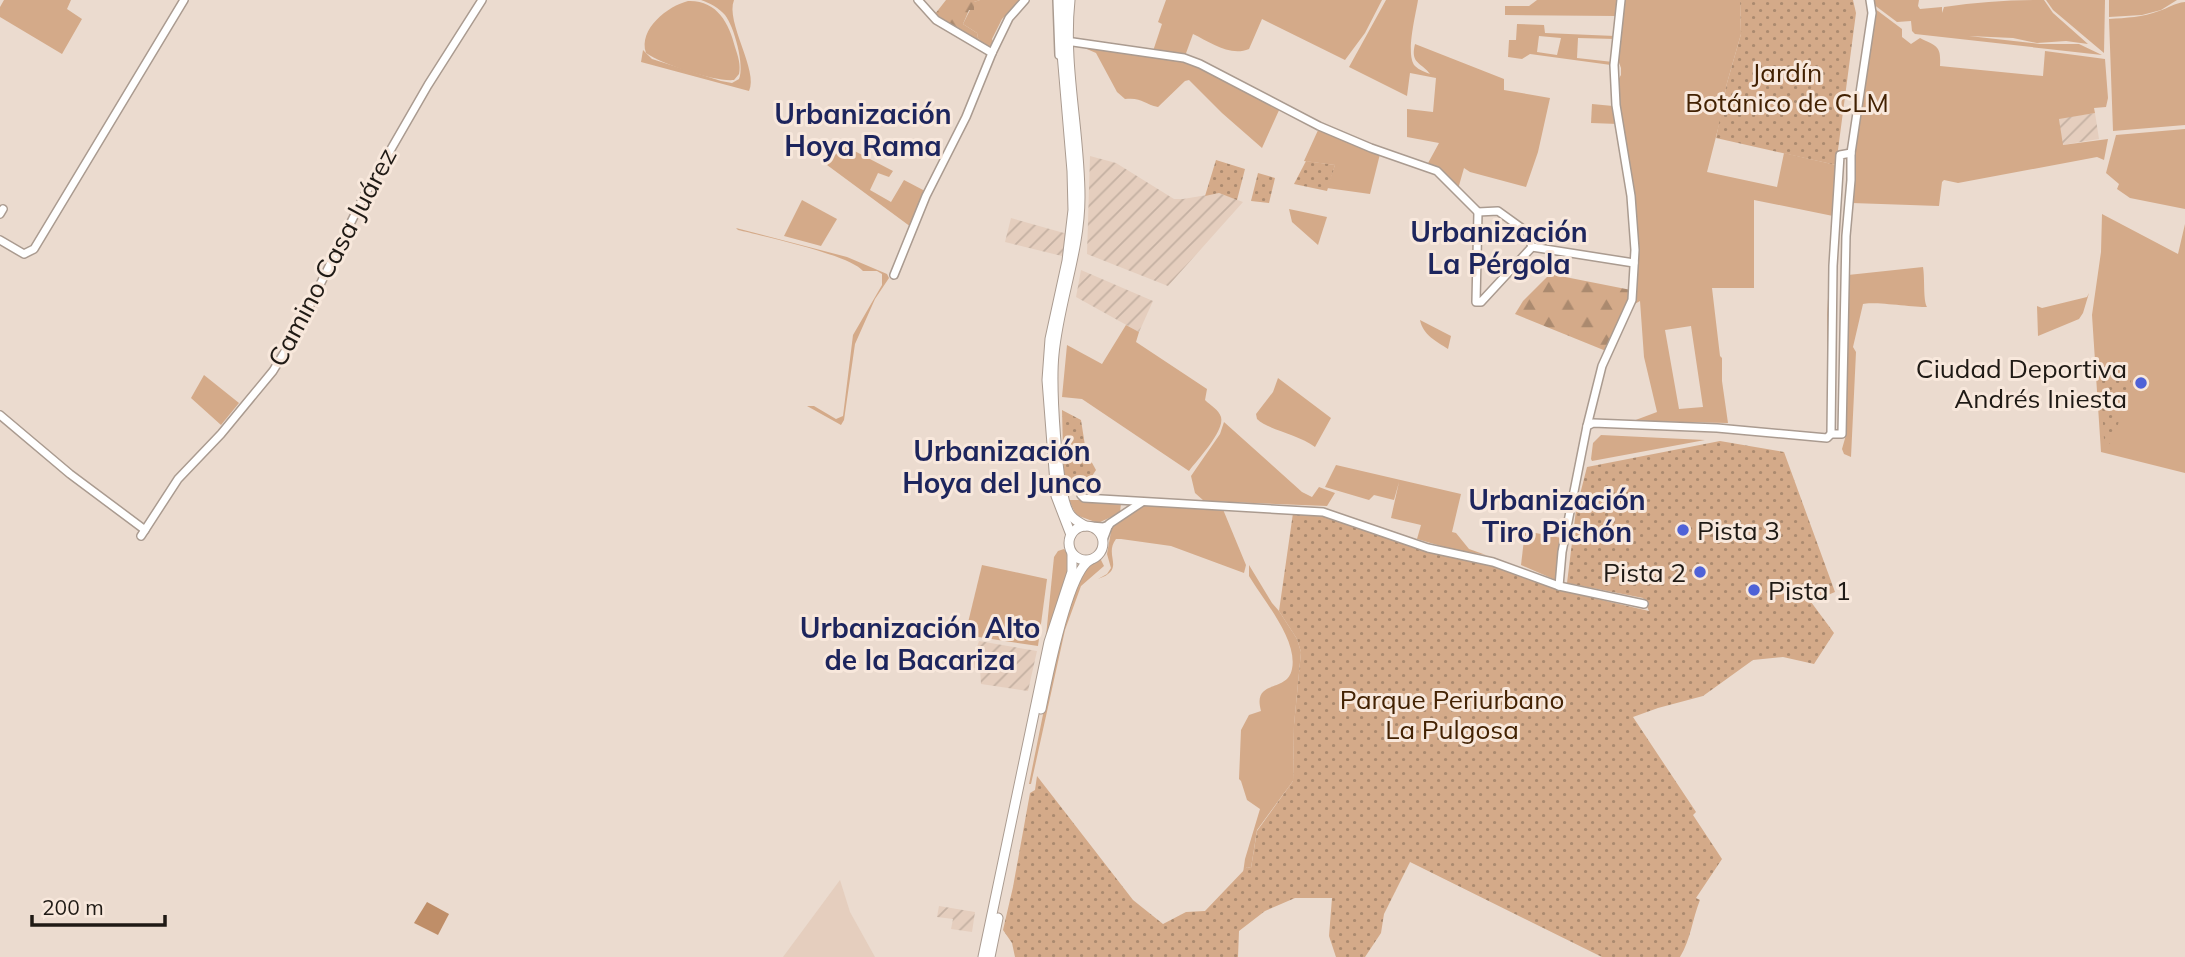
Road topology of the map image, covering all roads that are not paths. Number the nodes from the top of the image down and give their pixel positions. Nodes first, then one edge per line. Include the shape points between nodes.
1 (184, 0) edge
2 (482, 0) edge
3 (918, 0) edge
4 (1026, 0) edge
5 (1057, 0) edge
6 (1064, 0) edge
7 (1070, 0) edge
8 (1621, 0) edge
9 (1870, 0) edge
10 (1073, 41) dead end
11 (992, 53) junction
12 (1064, 76) junction
13 (1851, 153) junction
14 (1478, 212) junction
15 (0, 240) edge
16 (1532, 247) junction
17 (1634, 263) junction
18 (894, 275) dead end
19 (0, 415) edge
20 (1587, 426) junction
21 (1831, 434) junction
22 (1081, 495) dead end
23 (1124, 504) junction
24 (1109, 524) junction
25 (1088, 526) junction
26 (1071, 535) junction
27 (1103, 540) junction
28 (1072, 554) junction
29 (1090, 560) junction
30 (1559, 586) junction
31 (1644, 604) dead end
32 (984, 957) edge
33 (990, 957) edge

1 - 15 street via 34,249 29,253 16,250
2 - 19 street, Camino Casa Juárez via 364,196 273,371 178,479 143,533
3 - 11 street via 936,20
4 - 11 street via 1009,18
5 - 12 street
6 - 12 main road
7 - 25 main road via 1068,38 1079,203 1073,263 1055,346 1054,379 1062,494 1071,517
8 - 17 street via 1614,64 1631,196
9 - 13 street
10 - 14 street via 1200,64 1319,126 1437,171
11 - 18 street
12 - 26 main road via 1072,219 1047,380 1056,496
13 - 21 street via 1840,155
13 - 21 street via 1842,434
14 - 16 street via 1498,211 1527,232
14 - 16 street via 1476,302 1481,302
16 - 17 street
17 - 20 street via 1632,300 1602,366
20 - 21 street via 1717,428 1826,438
20 - 30 street
22 - 23 street
23 - 24 street via 1121,515
23 - 30 street via 1146,501 1323,512
24 - 25 street
24 - 27 street
25 - 26 main road
25 - 27 main road
26 - 28 main road
27 - 29 main road via 1101,552
28 - 29 main road
28 - 32 main road via 1072,572 1049,642
29 - 33 main road via 1079,573 1055,643
30 - 31 street

